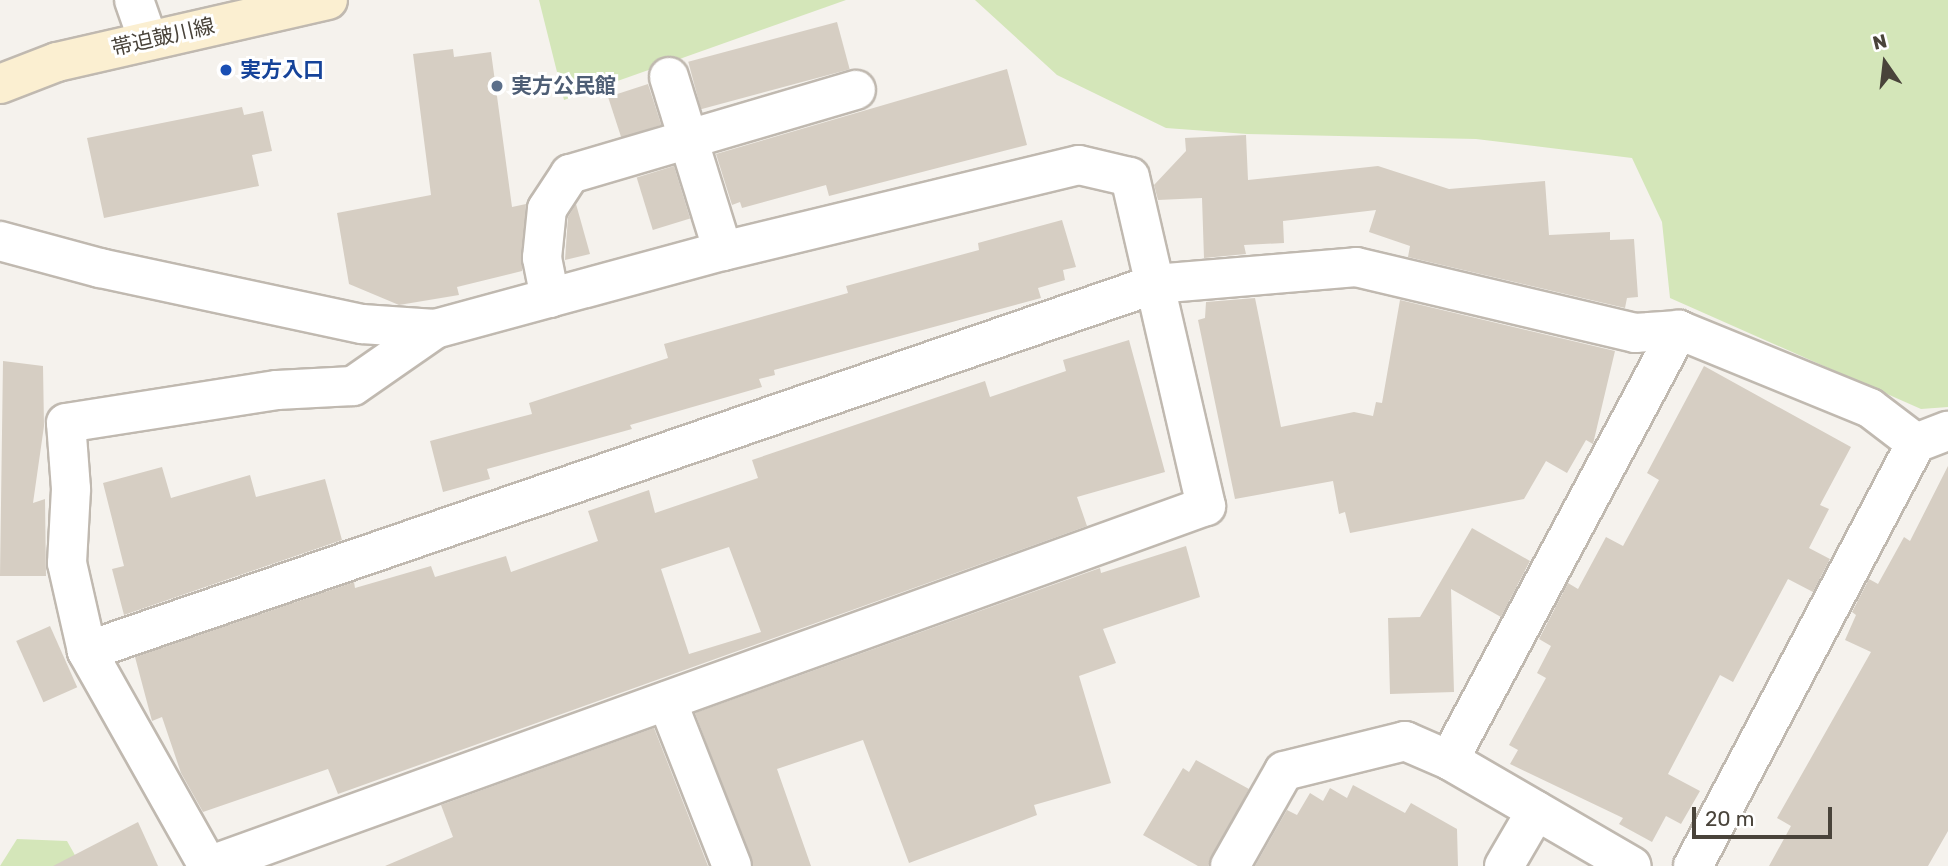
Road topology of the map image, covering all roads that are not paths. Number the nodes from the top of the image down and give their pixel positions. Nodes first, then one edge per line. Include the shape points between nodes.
1 (134, 0) edge
2 (328, 0) edge
3 (148, 40) junction
4 (669, 77) dead end
5 (0, 83) edge
6 (856, 90) dead end
7 (688, 139) junction
8 (0, 241) edge
9 (723, 251) junction
10 (1155, 284) junction
11 (550, 298) junction
12 (435, 329) junction
13 (1679, 330) junction
14 (1932, 437) edge
15 (87, 651) junction
16 (667, 701) junction
17 (1449, 760) junction
18 (1536, 811) junction
19 (732, 866) edge
20 (1230, 866) edge
21 (1504, 866) edge
22 (1632, 866) edge
23 (1693, 866) edge

1 - 3 street
2 - 3 street, 帯迫皷川線
3 - 5 street, 帯迫皷川線 via 57,62
4 - 7 street
6 - 7 street
7 - 9 street
7 - 11 street via 570,174 547,209 542,258
8 - 12 street via 100,268 362,324
9 - 10 street via 1079,165 1130,177
9 - 11 street
10 - 13 street via 1356,267 1635,333
10 - 15 street
10 - 16 street via 1206,506
11 - 12 street
12 - 15 street via 353,386 277,390 66,423 71,489 67,563
13 - 14 street
13 - 17 street
14 - 23 street
15 - 16 street via 208,866
16 - 19 street
17 - 18 street
17 - 20 street via 1405,741 1284,771
18 - 21 street
18 - 22 street

